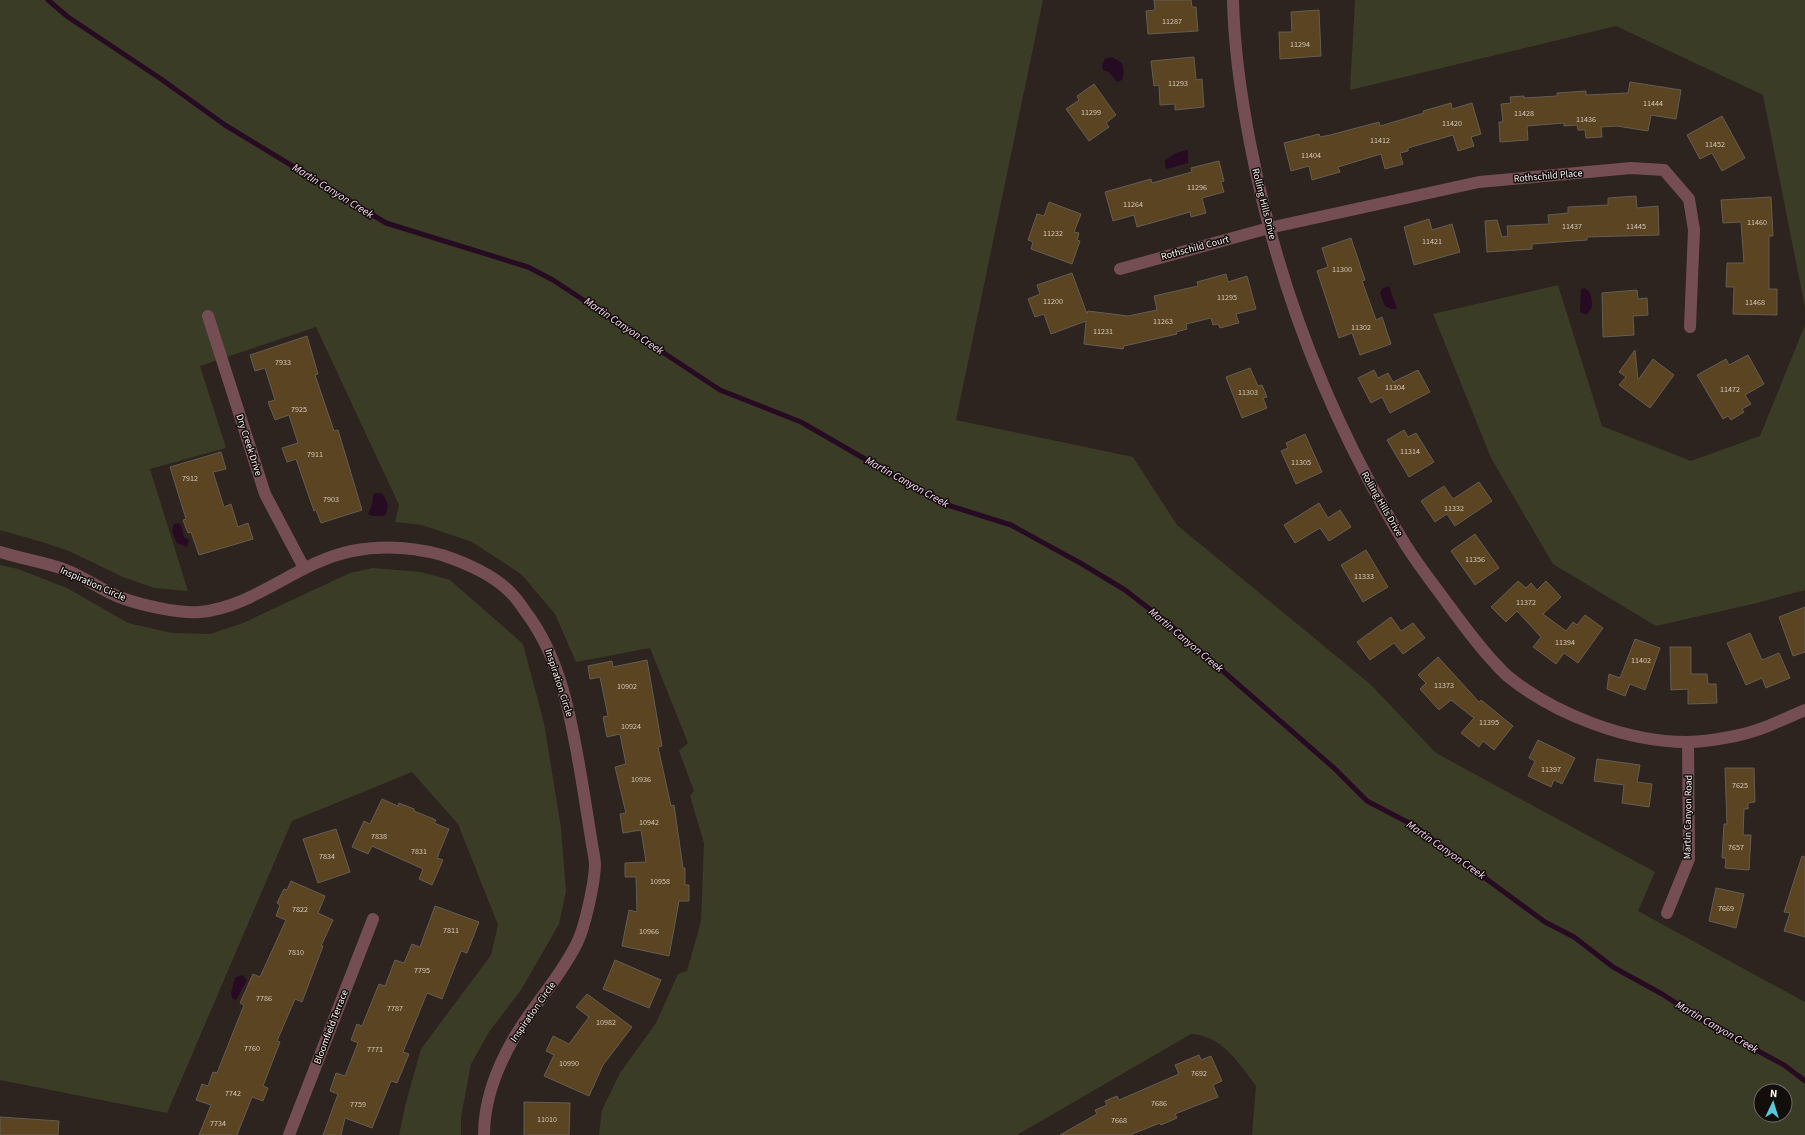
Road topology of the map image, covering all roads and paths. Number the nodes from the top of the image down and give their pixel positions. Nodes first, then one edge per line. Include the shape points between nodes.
1 (1233, 0) edge
2 (1269, 228) junction
3 (1120, 269) dead end
4 (208, 316) dead end
5 (1690, 327) dead end
6 (0, 552) edge
7 (304, 568) junction
8 (1805, 710) edge
9 (1688, 742) junction
10 (1667, 913) dead end
11 (374, 919) dead end
12 (289, 1135) edge
13 (484, 1135) edge

1 - 2 street, Rolling Hills Drive via 1245,117
2 - 3 street, Rothschild Court
2 - 5 street, Rothschild Place via 1479,182 1632,168 1664,170 1689,199 1694,230
2 - 9 street, Rolling Hills Drive via 1288,293 1320,376 1358,462 1406,546 1473,639 1509,678 1546,702 1580,719 1631,736
4 - 7 street, Dry Creek Drive via 265,494
6 - 7 street, Inspiration Circle via 67,570 121,598 163,609 198,613 233,606
7 - 13 street, Inspiration Circle via 328,557 377,547 425,551 468,564 490,576 511,593 549,648 569,712 595,865 588,910 579,940 560,974 514,1037 498,1070 488,1101
8 - 9 street, Rolling Hills Drive via 1768,727 1736,736
9 - 10 street, Martin Canyon Road via 1689,859
11 - 12 street, Bloomfield Terrace

